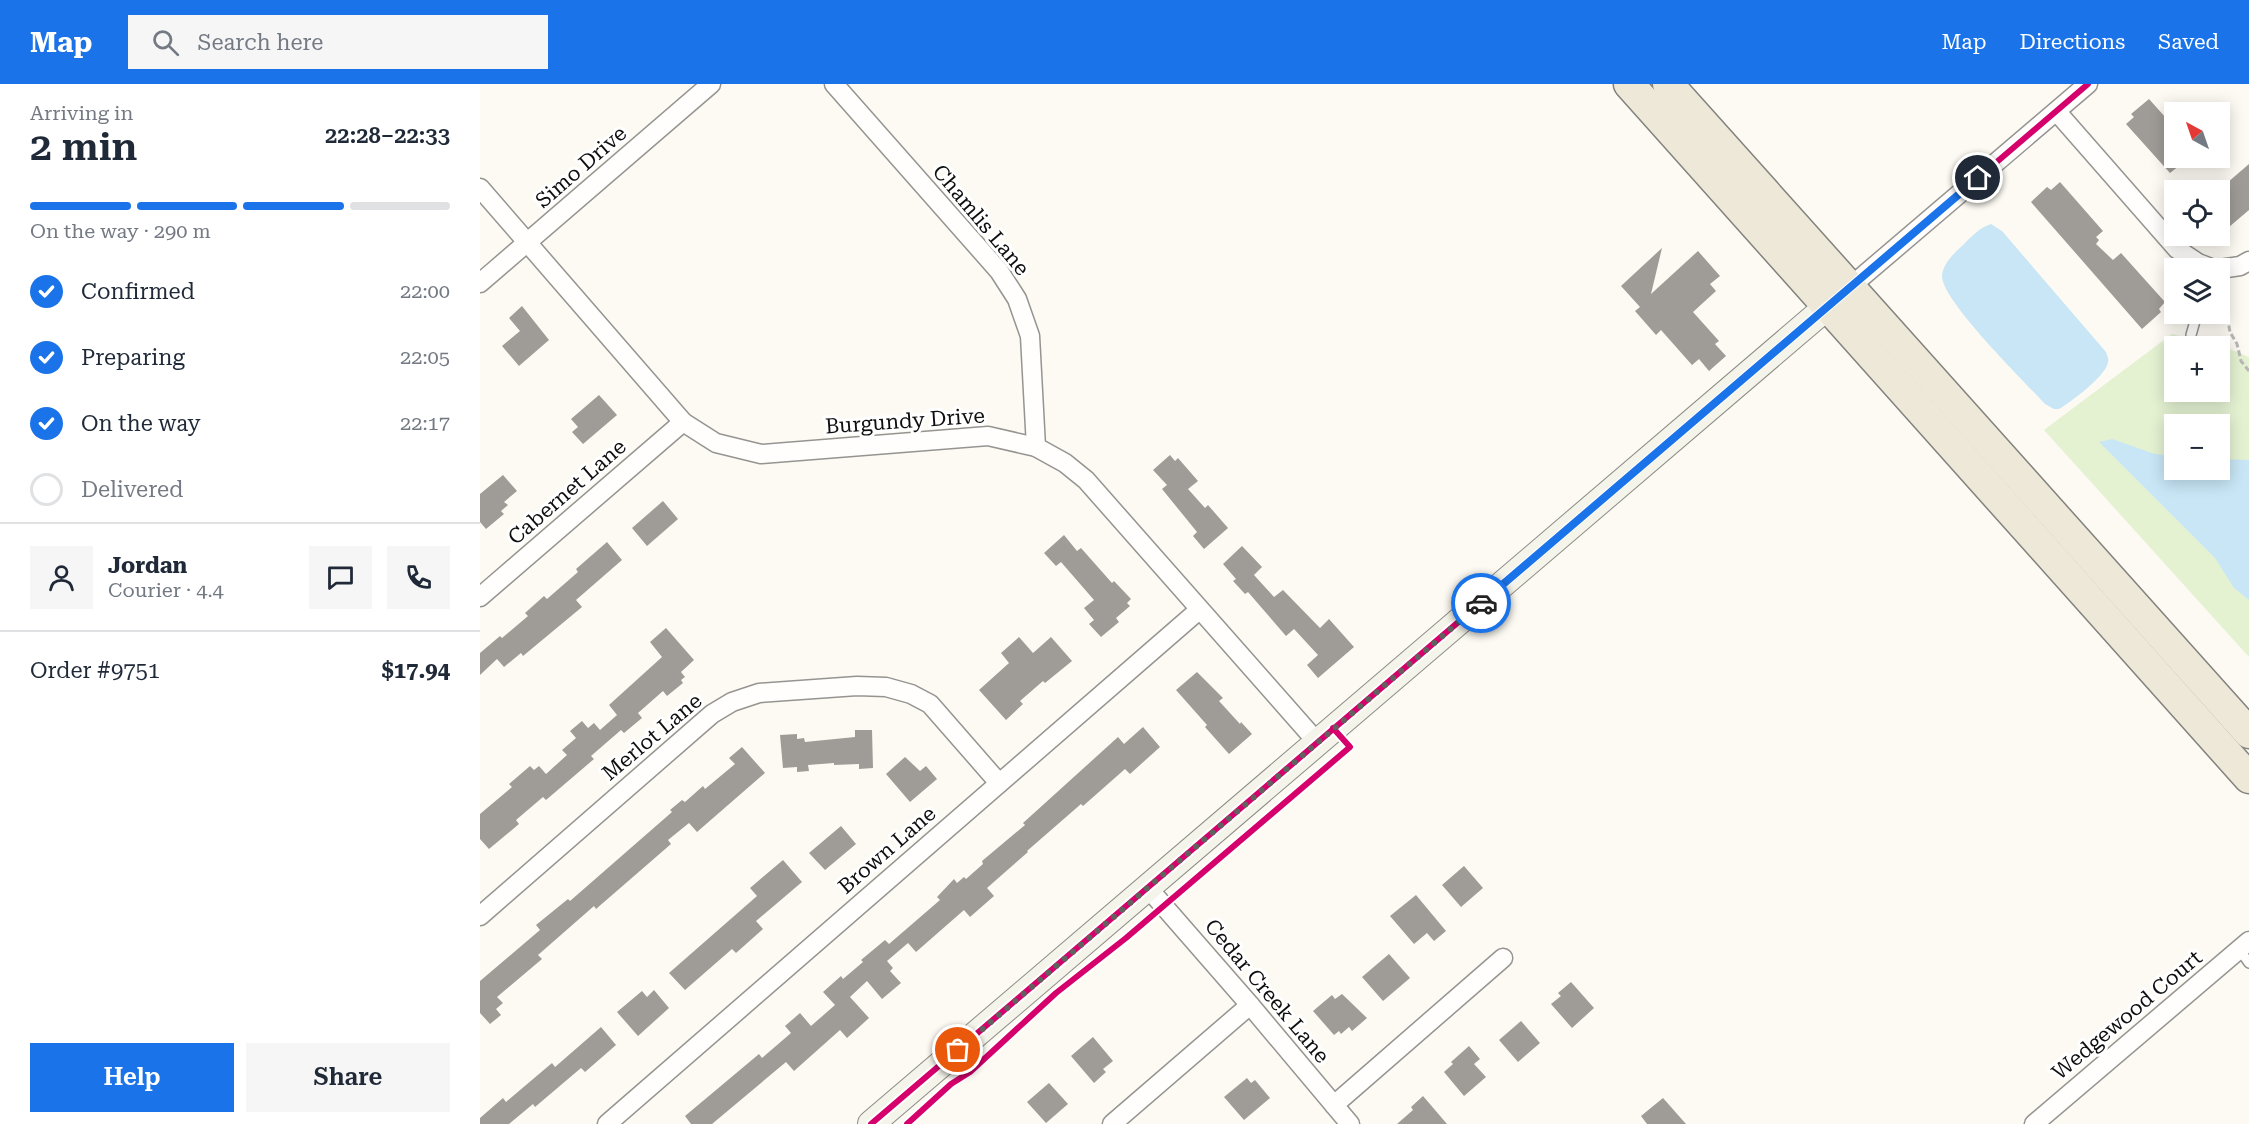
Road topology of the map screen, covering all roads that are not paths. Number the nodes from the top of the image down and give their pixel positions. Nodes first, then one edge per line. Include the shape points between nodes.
1 (711, 84) edge
2 (834, 84) edge
3 (1629, 84) edge
4 (1668, 84) edge
5 (2088, 84) edge
6 (2057, 112) junction
7 (480, 188) edge
8 (527, 243) junction
9 (2189, 258) edge
10 (2249, 261) edge
11 (2230, 268) edge
12 (480, 283) edge
13 (1850, 287) junction
14 (1827, 307) junction
15 (2194, 324) edge
16 (2191, 335) dead end
17 (683, 422) junction
18 (1036, 447) junction
19 (480, 597) edge
20 (1199, 610) junction
21 (2249, 733) edge
22 (1317, 742) junction
23 (2249, 778) edge
24 (999, 783) junction
25 (1148, 888) junction
26 (480, 916) edge
27 (2246, 951) edge
28 (1503, 958) dead end
29 (1250, 1005) junction
30 (1334, 1105) junction
31 (607, 1124) edge
32 (871, 1124) edge
33 (1112, 1124) edge
34 (1350, 1124) edge
35 (2034, 1124) edge

1 - 8 street, Simo Drive
2 - 18 street, Chamlis Lane via 1012,291 1030,336
3 - 14 main road
4 - 13 main road
5 - 6 street
6 - 9 street
6 - 13 street
7 - 8 street, Burgundy Drive
8 - 12 street, Simo Drive
8 - 17 street, Burgundy Drive
10 - 11 street
13 - 14 street
13 - 21 main road
14 - 22 street
14 - 23 main road
15 - 16 lane
17 - 18 street, Burgundy Drive via 716,443 761,454 988,436
17 - 19 street, Cabernet Lane
18 - 20 street, Burgundy Drive via 1086,480
20 - 22 street, Burgundy Drive
20 - 24 street, Brown Lane
22 - 25 street
24 - 26 street, Merlot Lane via 930,704 911,694 886,687 857,686 759,693 712,714
24 - 31 street, Brown Lane
25 - 29 street, Cedar Creek Lane
25 - 32 street
27 - 35 street, Wedgewood Court
28 - 30 street
29 - 30 street, Cedar Creek Lane
29 - 33 street
30 - 34 street, Cedar Creek Lane

